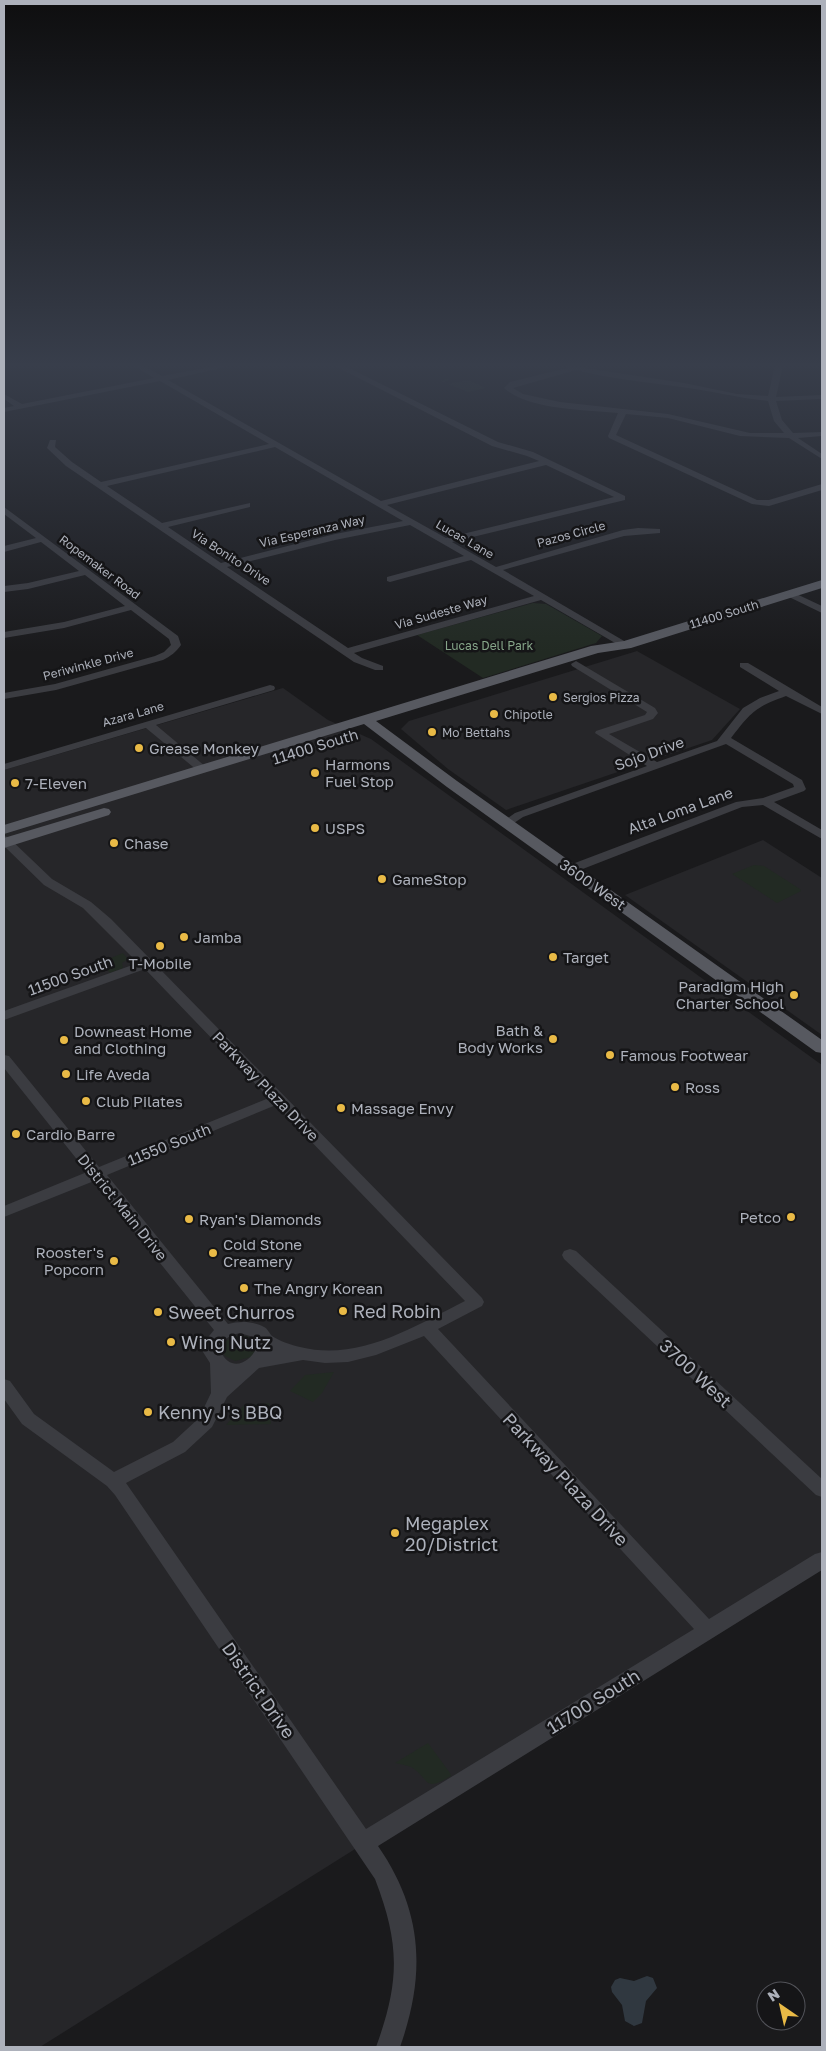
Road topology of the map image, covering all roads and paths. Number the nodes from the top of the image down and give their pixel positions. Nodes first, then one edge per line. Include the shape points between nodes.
1 (66, 461) edge
2 (207, 461) edge
3 (303, 461) edge
4 (666, 461) edge
5 (547, 462) joint
6 (100, 485) junction
7 (822, 488) edge
8 (379, 504) junction
9 (248, 505) dead end
10 (4, 510) edge
11 (411, 522) junction
12 (160, 526) junction
13 (656, 531) dead end
14 (43, 539) junction
15 (445, 541) junction
16 (4, 548) edge
17 (472, 557) junction
18 (220, 566) junction
19 (494, 570) junction
20 (86, 572) junction
21 (390, 579) dead end
22 (822, 584) edge
23 (4, 589) edge
24 (790, 594) junction
25 (542, 597) junction
26 (133, 607) junction
27 (822, 610) edge
28 (4, 635) edge
29 (626, 645) junction
30 (175, 648) joint
31 (346, 652) junction
32 (576, 664) junction
33 (744, 665) dead end
34 (379, 668) dead end
35 (270, 688) dead end
36 (787, 692) junction
37 (4, 696) edge
38 (822, 711) edge
39 (371, 723) junction
40 (148, 724) junction
41 (725, 739) junction
42 (655, 766) junction
43 (4, 767) edge
44 (208, 773) junction
45 (765, 800) junction
46 (507, 823) junction
47 (822, 835) edge
48 (4, 839) edge
49 (571, 869) junction
50 (146, 964) junction
51 (4, 1016) edge
52 (822, 1048) edge
53 (4, 1059) edge
54 (278, 1099) junction
55 (96, 1174) junction
56 (4, 1212) edge
57 (570, 1255) dead end
58 (426, 1327) junction
59 (224, 1331) junction
60 (266, 1340) junction
61 (303, 1354) junction
62 (218, 1363) junction
63 (253, 1364) junction
64 (4, 1386) edge
65 (220, 1393) junction
66 (112, 1481) junction
67 (822, 1490) edge
68 (822, 1560) edge
69 (707, 1630) junction
70 (364, 1843) junction
71 (388, 2047) edge

1 - 6 street, Via Bonito Drive
2 - 6 street
3 - 8 street, Lucas Lane
4 - 7 street via 755,502 769,503
5 - 8 street
5 - 15 street via 622,498
6 - 12 street, Via Bonito Drive
8 - 11 street, Lucas Lane
9 - 12 street
10 - 14 street, Ropemaker Road
11 - 15 street, Lucas Lane
11 - 18 street, Via Esperanza Way via 334,537
12 - 18 street, Via Bonito Drive
13 - 19 street, Pazos Circle via 628,532
14 - 16 street
14 - 20 street, Ropemaker Road
15 - 17 street, Lucas Lane
17 - 19 street, Lucas Lane
17 - 21 street
18 - 31 street, Via Bonito Drive
19 - 25 street, Lucas Lane
20 - 23 street
20 - 26 street, Ropemaker Road
22 - 24 main road, 11400 South
24 - 27 street
24 - 29 main road, 11400 South
25 - 29 street, Lucas Lane
25 - 31 street, Via Sudeste Way
26 - 28 street via 64,625
26 - 30 street, Ropemaker Road via 174,638
29 - 32 main road, 11400 South via 607,655
29 - 39 main road, 11400 South via 596,649
30 - 37 street, Periwinkle Drive via 165,656 142,663 56,687
31 - 34 street, Via Bonito Drive
32 - 39 main road, 11400 South
32 - 42 street via 651,710 653,713 649,717 600,733
33 - 36 street
35 - 40 street, Azara Lane
36 - 38 street
36 - 41 street, Sojo Drive via 747,710
39 - 44 main road, 11400 South
39 - 44 main road, 11400 South via 313,734
39 - 46 main road, 3600 West
40 - 43 street, Azara Lane
40 - 44 street
41 - 42 street, Sojo Drive
41 - 45 street, Alta Loma Lane via 800,784 796,791
42 - 46 street, Sojo Drive via 519,815
44 - 48 main road, 11400 South
44 - 48 main road, 11400 South via 126,805
45 - 47 street
45 - 49 street, Alta Loma Lane via 740,804
46 - 49 main road, 3600 West
48 - 50 street, Parkway Plaza Drive via 48,882 88,905
49 - 52 main road, 3600 West
50 - 51 street, 11500 South
50 - 54 street, Parkway Plaza Drive
53 - 55 street, District Main Drive
54 - 55 street, 11550 South
54 - 58 street, Parkway Plaza Drive via 476,1302
55 - 56 street, 11550 South
55 - 59 street, District Main Drive
57 - 67 street, 3700 West
58 - 61 street, Parkway Plaza Drive via 364,1352 343,1356
58 - 69 street, Parkway Plaza Drive
59 - 60 street via 249,1328
59 - 62 street via 211,1346
60 - 61 street, Parkway Plaza Drive
60 - 63 street via 266,1351
61 - 63 street, Parkway Plaza Drive
62 - 63 street via 232,1368
62 - 65 street
63 - 65 street
64 - 66 street, District Drive via 28,1419
65 - 66 street via 206,1422 179,1447
66 - 70 street, District Drive via 143,1521
68 - 69 street, 11700 South
69 - 70 street, 11700 South
70 - 71 street, District Drive via 384,1872 405,1943 402,2001

